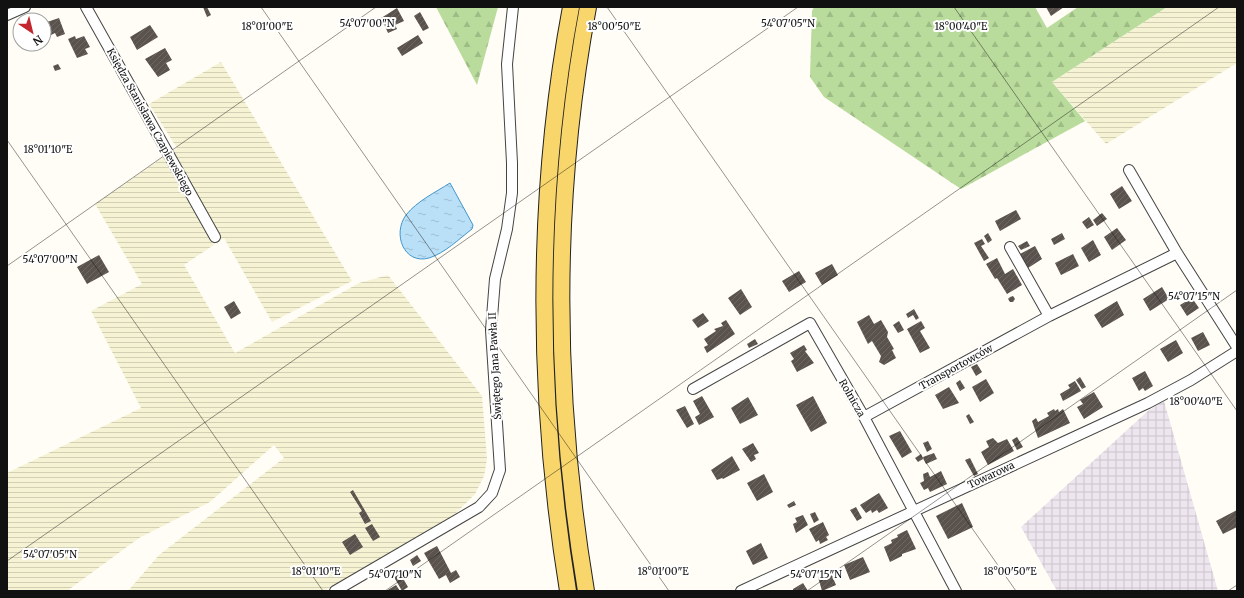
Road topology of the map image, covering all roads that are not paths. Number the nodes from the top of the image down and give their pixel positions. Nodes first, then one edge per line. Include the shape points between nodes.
1 (25, 7) edge
2 (86, 7) edge
3 (513, 7) edge
4 (571, 7) edge
5 (588, 7) edge
6 (7, 15) edge
7 (1129, 170) dead end
8 (215, 237) dead end
9 (1010, 247) dead end
10 (1177, 253) junction
11 (1049, 316) junction
12 (1237, 347) edge
13 (1237, 351) edge
14 (693, 389) dead end
15 (864, 417) junction
16 (914, 511) junction
17 (335, 591) edge
18 (568, 591) edge
19 (586, 591) edge
20 (741, 591) edge
21 (956, 591) edge

1 - 6 street
2 - 8 street, Księdza Stanisława Czapiewskiego
3 - 17 street, Świętego Jana Pawła II via 507,64 512,193 495,280 491,330 500,459 497,481 492,493 479,508
4 - 18 main road via 549,179 544,297 552,472
5 - 19 main road via 572,111 561,296 564,406 569,467
7 - 10 street
9 - 11 street
10 - 11 street, Transportowców
10 - 12 street
11 - 15 street, Transportowców
13 - 16 street, Towarowa via 1148,403
14 - 15 street, Rolnicza via 810,323
15 - 16 street, Rolnicza
16 - 20 street, Towarowa
16 - 21 street, Rolnicza

